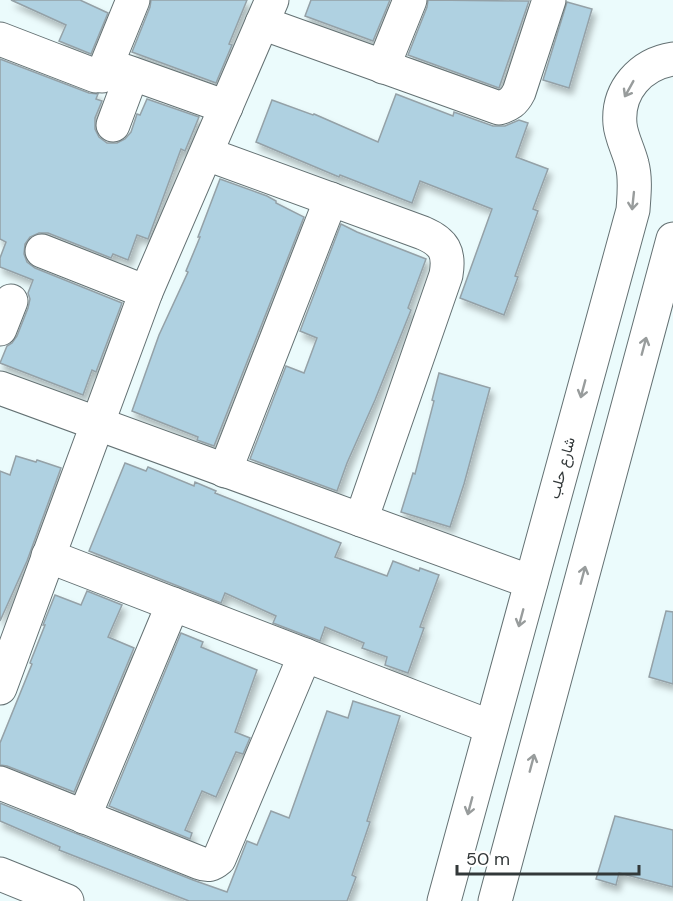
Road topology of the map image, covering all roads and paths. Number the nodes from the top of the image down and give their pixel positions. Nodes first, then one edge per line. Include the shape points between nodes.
1 (133, 0) edge
2 (410, 0) edge
3 (549, 0) edge
4 (267, 11) edge
5 (0, 39) edge
6 (673, 59) edge
7 (383, 67) junction
8 (117, 75) junction
9 (226, 107) junction
10 (113, 125) dead end
11 (207, 154) junction
12 (331, 199) junction
13 (673, 239) edge
14 (42, 251) dead end
15 (146, 292) junction
16 (0, 388) edge
17 (97, 424) junction
18 (225, 471) junction
19 (361, 520) junction
20 (48, 555) junction
21 (531, 582) junction
22 (172, 603) junction
23 (305, 655) junction
24 (0, 688) edge
25 (491, 727) junction
26 (0, 783) edge
27 (84, 817) junction
28 (0, 874) edge
29 (67, 901) edge
30 (444, 901) edge
31 (495, 901) edge

1 - 8 street
2 - 7 street
3 - 7 street via 519,92 508,106 490,106
4 - 7 street
4 - 9 street
5 - 8 street via 91,75
6 -> 21 street, شارع حلب via 653,64 638,74 621,107 620,125 633,165 633,210
8 - 9 street
8 - 10 street
9 - 11 street
11 - 12 street
11 - 15 street
12 - 18 street
12 - 19 street via 436,238 445,249 448,262
31 -> 13 street
14 - 15 street
15 - 17 street
16 - 17 street
17 - 18 street
17 - 20 street
18 - 19 street
19 - 21 street
20 - 22 street
20 - 24 street
21 -> 25 street, شارع حلب
22 - 23 street
22 - 27 street
23 - 25 street
23 - 27 street via 219,859 213,864 200,863
25 -> 30 street, شارع حلب
26 - 27 street
28 - 29 street

